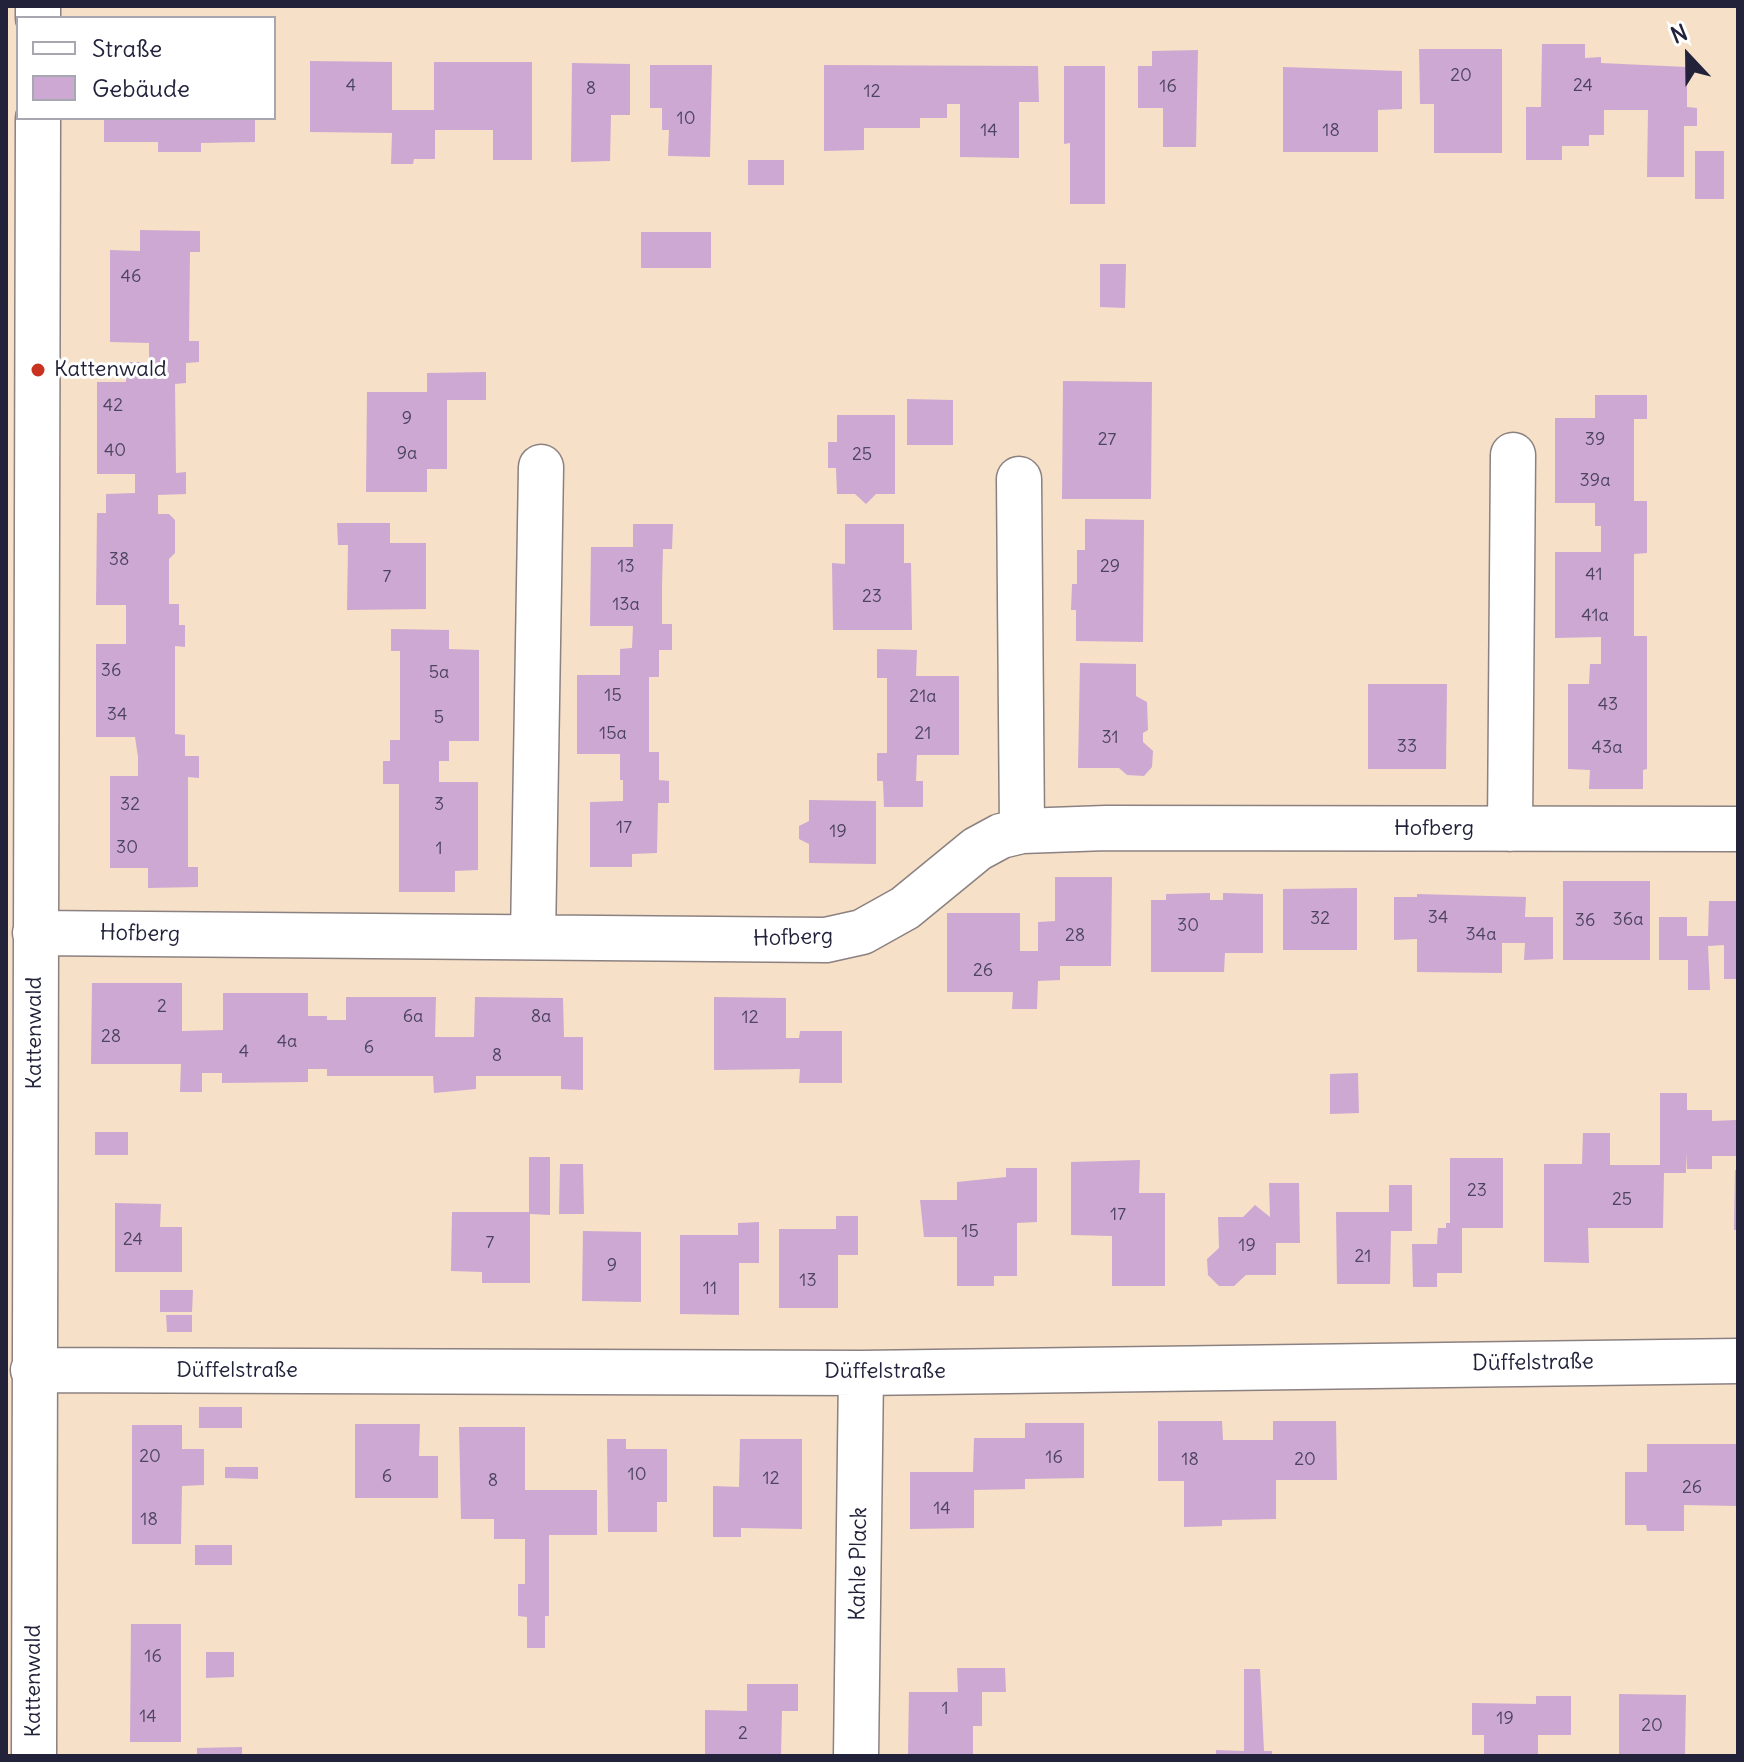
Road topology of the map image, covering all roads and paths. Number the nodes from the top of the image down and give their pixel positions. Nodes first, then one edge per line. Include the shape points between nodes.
1 (38, 120) edge
2 (1513, 455) dead end
3 (541, 467) dead end
4 (1019, 479) dead end
5 (1510, 829) junction
6 (1738, 829) edge
7 (1022, 831) junction
8 (35, 933) junction
9 (533, 937) junction
10 (20, 1242) edge
11 (1738, 1361) edge
12 (33, 1370) junction
13 (861, 1373) junction
14 (34, 1756) edge
15 (856, 1756) edge

1 - 8 street, Kattenwald
2 - 5 street
3 - 9 street
4 - 7 street
5 - 6 street, Hofberg
5 - 7 street, Hofberg
7 - 9 street, Hofberg via 977,849 905,908 862,932 826,940
8 - 9 street, Hofberg
8 - 10 street, Kattenwald
10 - 12 street, Kattenwald
11 - 13 street, Düffelstraße
12 - 13 street, Düffelstraße
12 - 14 street, Kattenwald
13 - 15 street, Kahle Plack

